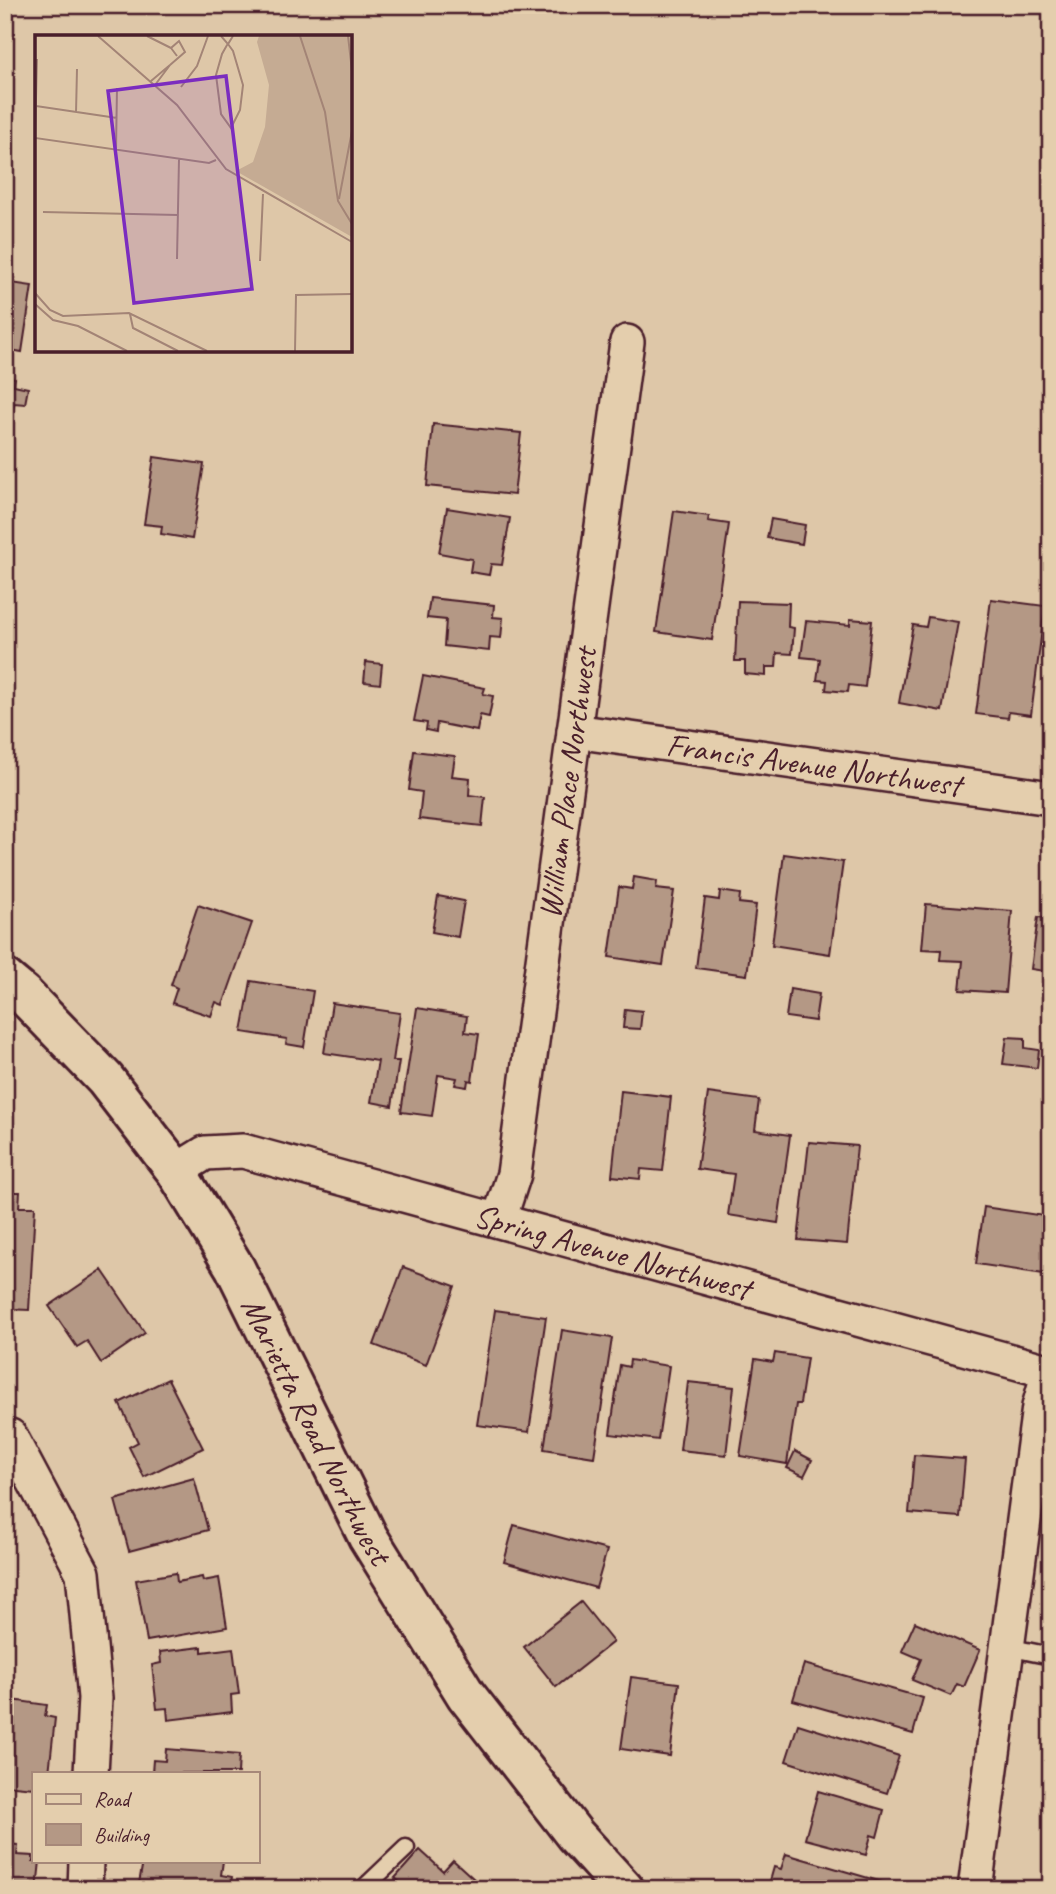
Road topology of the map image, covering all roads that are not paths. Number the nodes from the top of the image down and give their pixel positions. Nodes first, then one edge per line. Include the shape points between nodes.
1 (627, 342) dead end
2 (574, 731) junction
3 (1051, 798) edge
4 (5, 979) edge
5 (176, 1171) junction
6 (499, 1220) junction
7 (1050, 1372) edge
8 (5, 1442) edge
9 (1007, 1647) junction
10 (1051, 1656) edge
11 (91, 1772) edge
12 (406, 1848) dead end
13 (86, 1862) edge
14 (85, 1889) edge
15 (363, 1889) edge
16 (624, 1889) edge
17 (975, 1889) edge

1 - 2 street, William Place Northwest
2 - 3 street, Francis Avenue Northwest
2 - 6 street, William Place Northwest via 514,1174
4 - 5 main road, Marietta Road Northwest via 105,1079
5 - 6 street, Spring Avenue Northwest via 205,1153 243,1151
5 - 16 main road, Marietta Road Northwest via 235,1268 368,1537 466,1695 575,1835
6 - 7 street, Spring Avenue Northwest
7 - 9 street via 1039,1406
8 - 11 street via 10,1436 83,1573 95,1698
9 - 10 lane
9 - 17 street
12 - 15 lane
13 - 14 street

